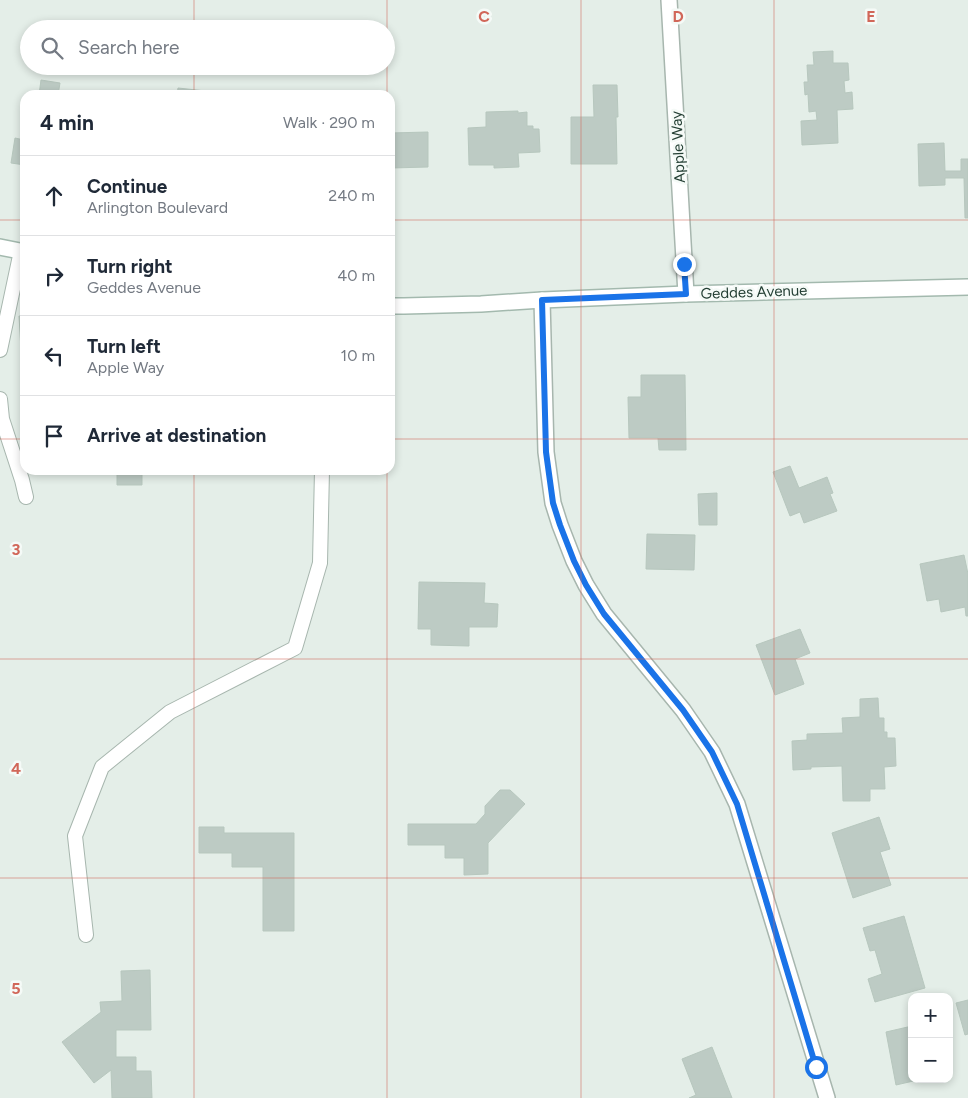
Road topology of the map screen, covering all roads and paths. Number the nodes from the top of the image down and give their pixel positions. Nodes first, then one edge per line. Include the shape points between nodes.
1 (670, 0) edge
2 (0, 247) edge
3 (20, 251) edge
4 (20, 265) edge
5 (968, 287) edge
6 (686, 294) junction
7 (542, 300) junction
8 (395, 306) edge
9 (0, 350) edge
10 (0, 399) edge
11 (20, 474) edge
12 (20, 475) edge
13 (322, 475) edge
14 (26, 498) dead end
15 (86, 935) dead end
16 (827, 1098) edge

1 - 6 street, Apple Way
2 - 3 street
4 - 9 lane
5 - 6 street, Geddes Avenue
6 - 7 street, Geddes Avenue
7 - 8 street, Geddes Avenue
7 - 16 street via 546,452 553,503 560,525 574,561 604,614 683,710 712,752 737,804
10 - 11 lane via 2,419
12 - 14 lane
13 - 15 lane via 320,563 295,648 170,712 102,767 75,836

